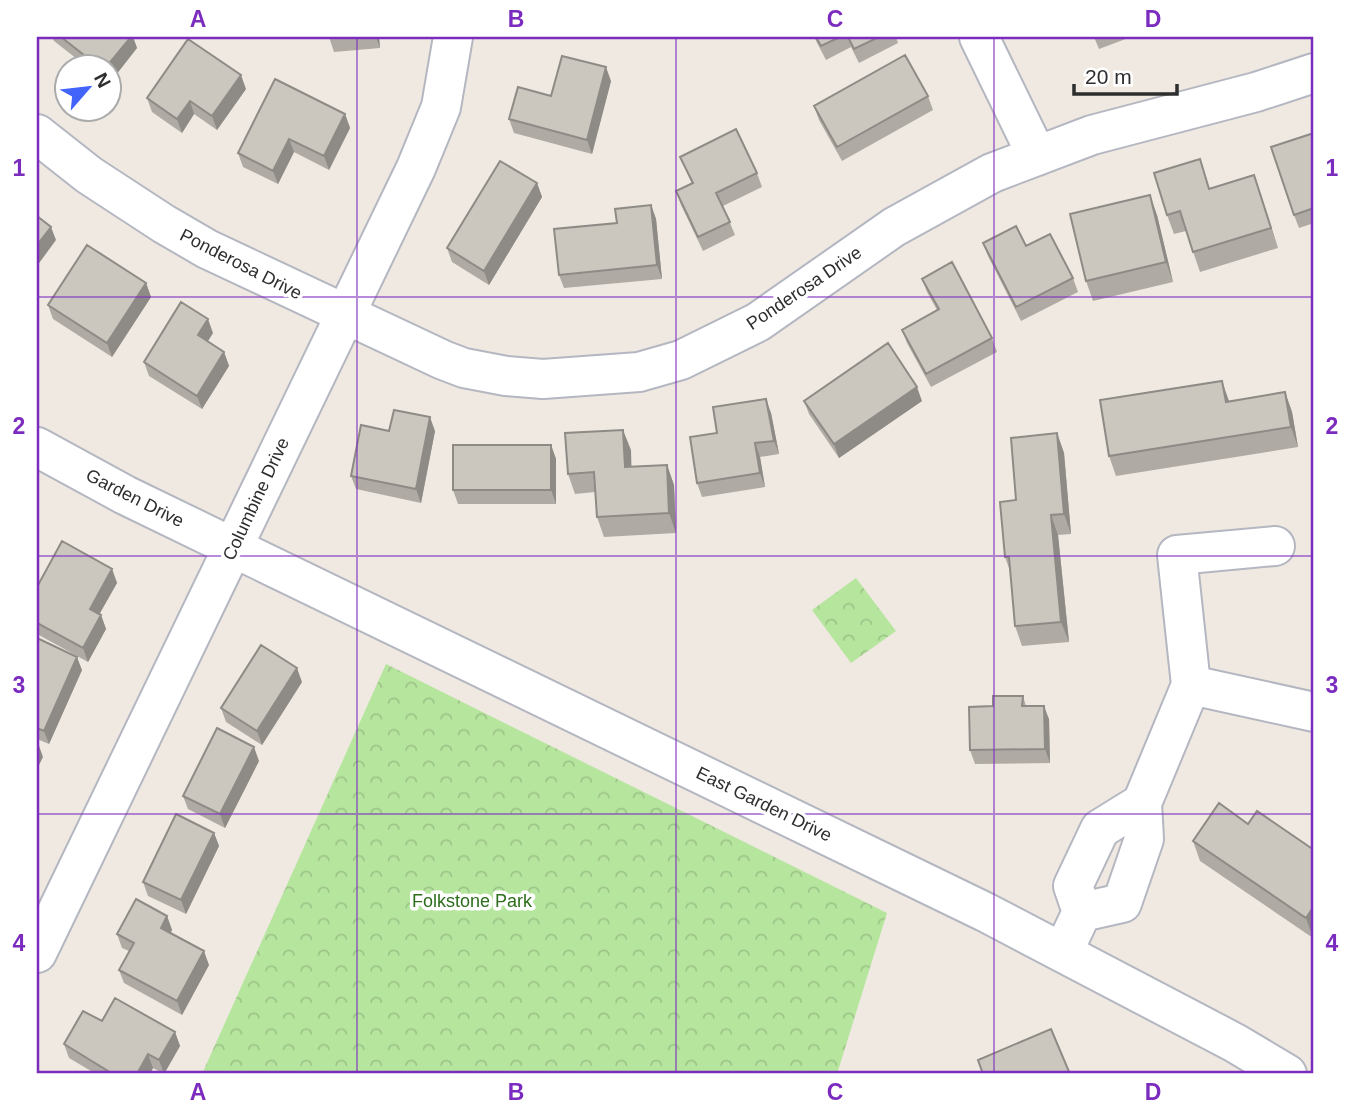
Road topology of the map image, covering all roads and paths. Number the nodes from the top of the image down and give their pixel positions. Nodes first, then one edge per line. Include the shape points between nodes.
1 (453, 37) edge
2 (979, 37) edge
3 (1314, 74) edge
4 (37, 134) edge
5 (1037, 156) junction
6 (346, 315) junction
7 (37, 447) edge
8 (1275, 546) dead end
9 (234, 547) junction
10 (1191, 685) junction
11 (1314, 712) edge
12 (1063, 952) junction
13 (37, 953) edge
14 (1287, 1074) edge

1 - 6 street, Columbine Drive via 441,107
2 - 5 street
3 - 5 street, Ponderosa Drive via 1092,135
4 - 6 street, Ponderosa Drive via 164,224
5 - 6 street, Ponderosa Drive via 992,173 894,227 758,322 681,360 639,372 543,379 464,368
6 - 9 street, Columbine Drive
7 - 9 street, Garden Drive
8 - 10 street via 1177,555
9 - 12 street, East Garden Drive
9 - 13 street, Columbine Drive
10 - 11 street
10 - 12 street via 1142,803 1144,839 1122,903 1083,912
12 - 14 street, East Garden Drive

